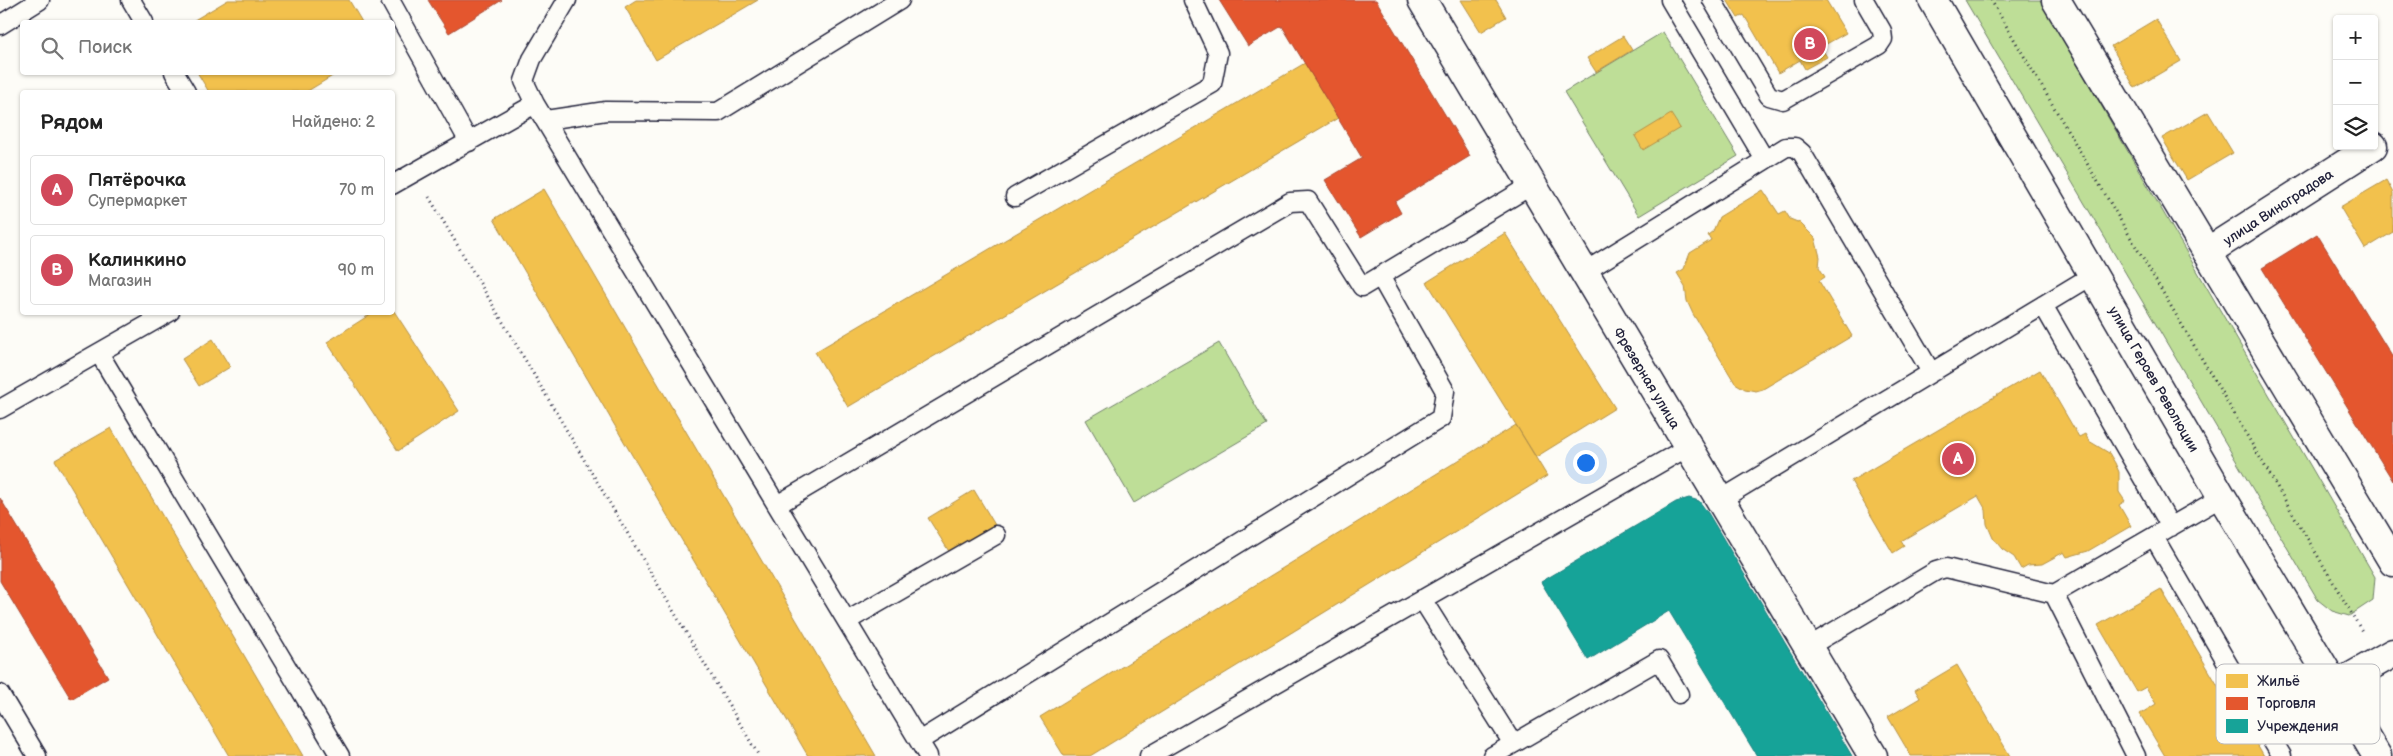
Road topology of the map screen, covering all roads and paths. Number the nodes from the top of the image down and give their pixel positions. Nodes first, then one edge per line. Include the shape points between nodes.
1 (40, 0) edge
2 (130, 0) edge
3 (390, 0) edge
4 (567, 0) edge
5 (900, 0) edge
6 (1193, 0) edge
7 (1422, 0) edge
8 (1670, 0) edge
9 (1712, 0) edge
10 (1864, 0) edge
11 (1933, 0) edge
12 (1991, 0) edge
13 (2056, 0) edge
14 (143, 20) edge
15 (0, 25) edge
16 (176, 75) edge
17 (185, 90) edge
18 (536, 104) junction
19 (546, 120) junction
20 (2393, 134) edge
21 (469, 142) junction
22 (2378, 143) edge
23 (2368, 150) edge
24 (1765, 160) junction
25 (415, 173) junction
26 (395, 184) edge
27 (1532, 185) junction
28 (1015, 198) dead end
29 (2208, 252) junction
30 (1584, 272) junction
31 (2093, 275) junction
32 (1380, 276) junction
33 (2043, 305) junction
34 (165, 315) edge
35 (99, 353) junction
36 (1931, 372) junction
37 (0, 409) edge
38 (1688, 446) junction
39 (2222, 497) junction
40 (1720, 500) junction
41 (777, 505) junction
42 (2171, 526) junction
43 (996, 535) dead end
44 (2154, 537) junction
45 (2393, 562) edge
46 (2054, 594) junction
47 (1422, 599) junction
48 (847, 621) junction
49 (1808, 647) junction
50 (2386, 657) edge
51 (2228, 664) edge
52 (2322, 664) edge
53 (2374, 664) edge
54 (0, 694) edge
55 (1678, 694) dead end
56 (1513, 744) junction
57 (2275, 744) edge
58 (2370, 744) edge
59 (924, 749) edge
60 (37, 756) edge
61 (340, 756) edge
62 (759, 756) edge
63 (1149, 756) edge
64 (1492, 756) edge
65 (1873, 756) edge
66 (2136, 756) edge
67 (2282, 756) edge
68 (2377, 756) edge

1 - 15 lane
2 - 14 lane
3 - 21 lane
4 - 18 lane via 532,59 524,81
5 - 19 lane via 718,112 606,111
6 - 28 lane via 1218,53 1212,84
7 - 27 street, Фрезерная улица
8 - 24 lane
9 - 10 lane via 1769,96 1783,100 1879,45 1883,39 1882,31
11 - 31 street, улица Героев Революции
12 - 50 path
13 - 29 street
16 - 17 lane
18 - 19 lane
18 - 21 lane
19 - 41 lane
20 - 22 street, улица Виноградова
21 - 25 lane
23 - 29 street, улица Виноградова
24 - 30 lane
24 - 36 lane via 1786,147 1795,147 1802,153
25 - 26 lane
25 - 62 path
27 - 30 street, Фрезерная улица
27 - 32 lane
29 - 45 street
30 - 38 street, Фрезерная улица
31 - 33 lane
31 - 39 street, улица Героев Революции
32 - 41 lane via 1362,287 1308,201 1290,202
32 - 59 lane via 1444,392 1441,418
33 - 36 lane
33 - 42 lane
34 - 35 lane
35 - 37 lane
35 - 61 lane
36 - 40 lane
38 - 40 street, Фрезерная улица
38 - 47 lane
39 - 42 lane
39 - 52 street, улица Героев Революции
40 - 49 street, Фрезерная улица
41 - 48 lane
42 - 44 lane
43 - 48 lane
44 - 46 lane
44 - 51 lane
46 - 49 lane via 1946,568
46 - 66 lane
47 - 56 lane
47 - 63 lane
48 - 59 lane
49 - 65 street, Фрезерная улица
50 - 53 street
54 - 60 lane
55 - 56 lane via 1659,660
56 - 64 lane
57 - 67 lane
58 - 68 street, улица Героев Революции

